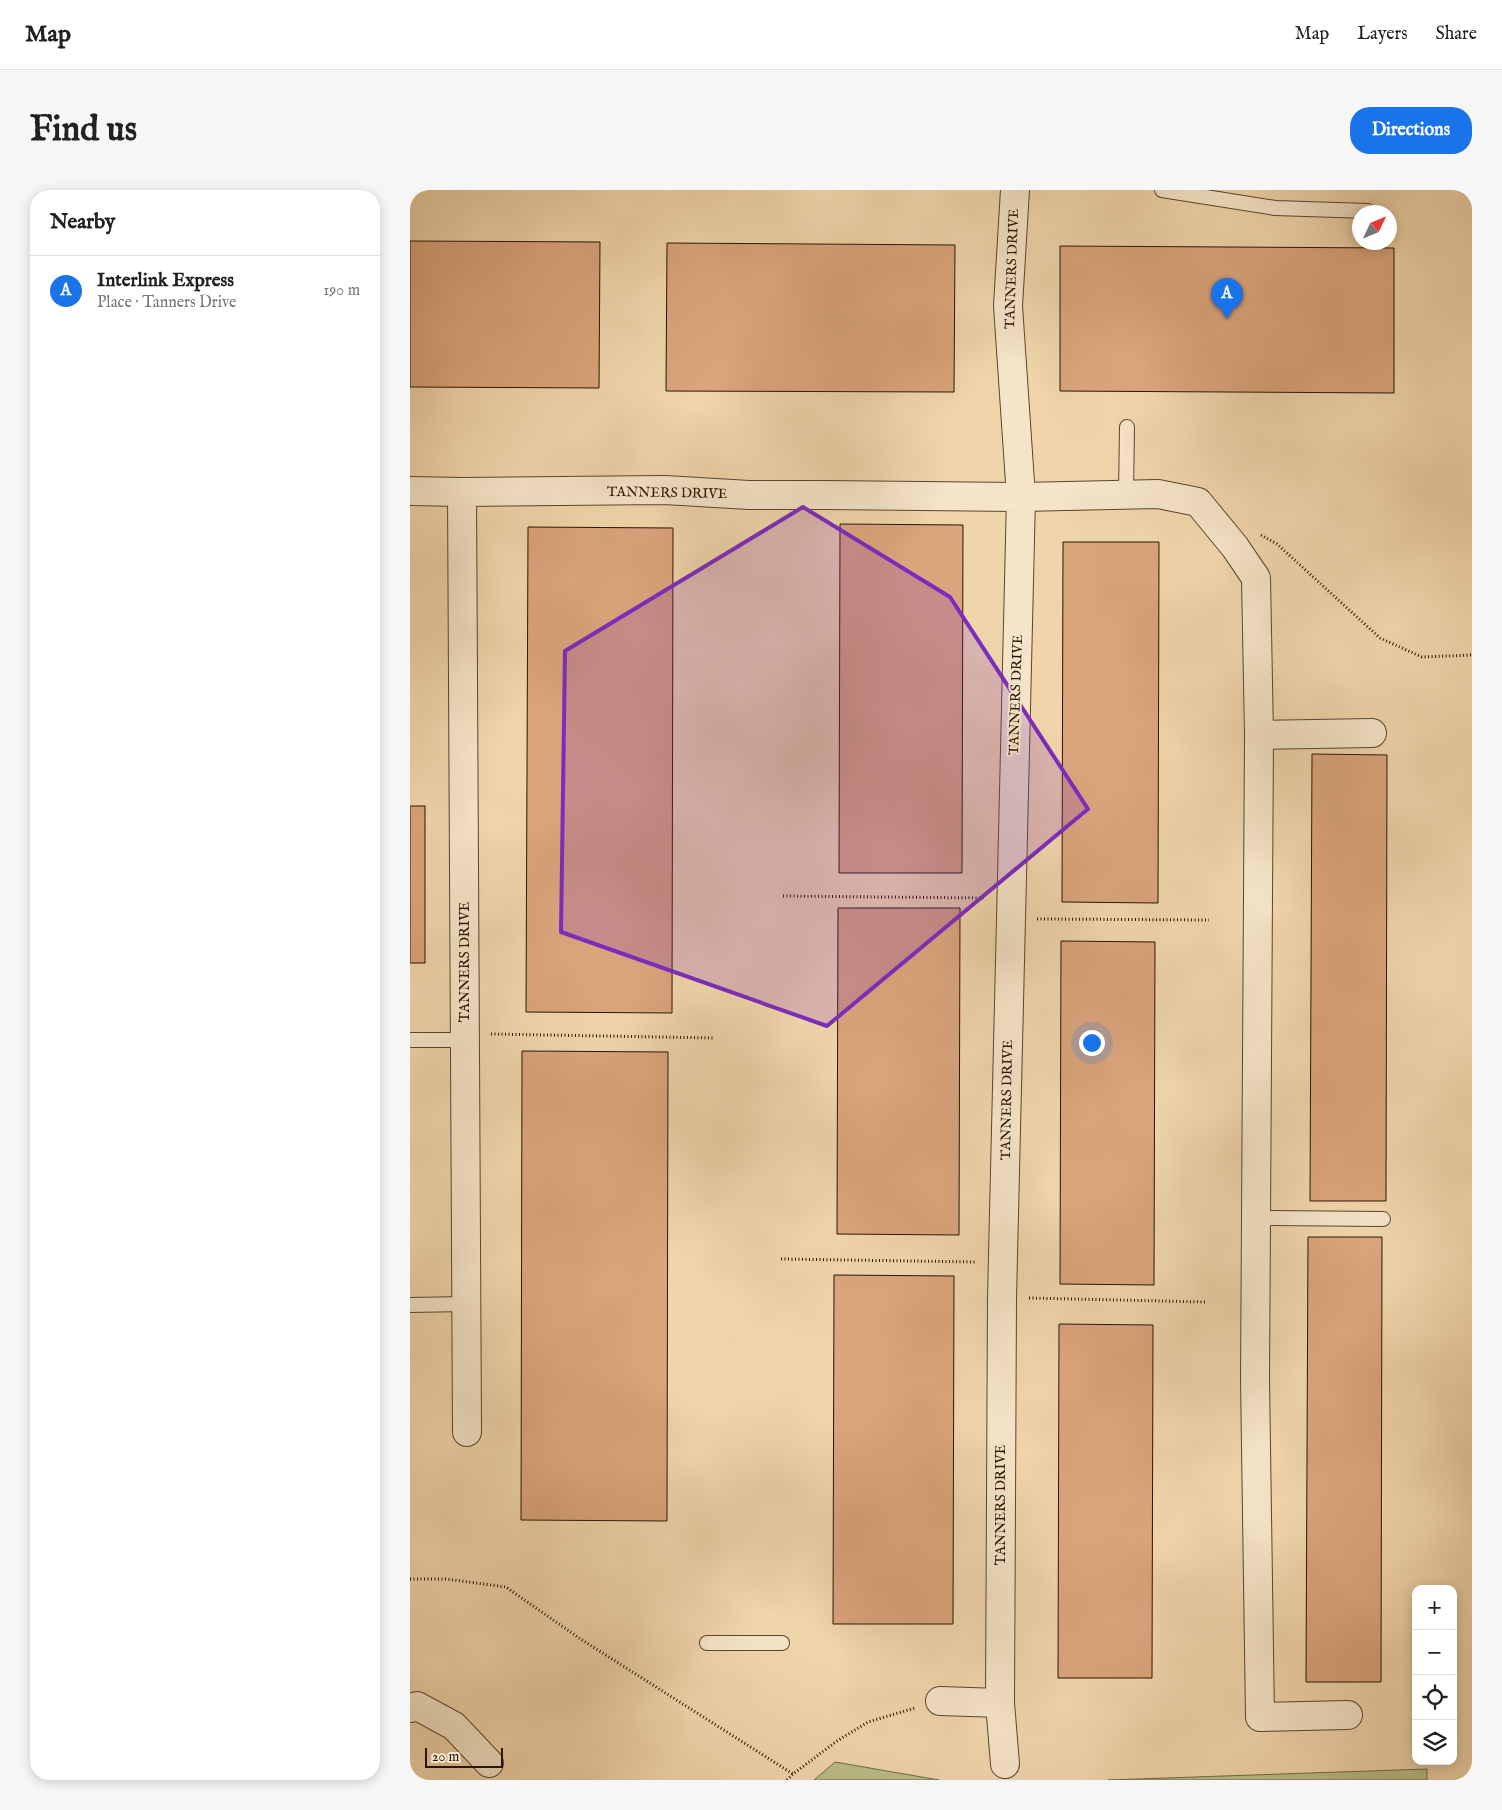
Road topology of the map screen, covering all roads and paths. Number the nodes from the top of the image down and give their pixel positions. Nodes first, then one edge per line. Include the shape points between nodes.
1 (1015, 190) edge
2 (1162, 190) edge
3 (1352, 210) edge
4 (1127, 427) dead end
5 (410, 491) edge
6 (462, 492) junction
7 (1126, 494) junction
8 (1022, 498) junction
9 (1260, 535) dead end
10 (1472, 655) edge
11 (1372, 733) dead end
12 (1259, 736) junction
13 (783, 896) dead end
14 (1011, 909) junction
15 (1209, 920) dead end
16 (465, 1036) junction
17 (715, 1038) dead end
18 (410, 1040) edge
19 (1256, 1218) junction
20 (1383, 1219) dead end
21 (780, 1259) dead end
22 (1003, 1262) junction
23 (1002, 1298) junction
24 (1206, 1302) dead end
25 (466, 1304) junction
26 (410, 1305) edge
27 (468, 1432) dead end
28 (410, 1579) edge
29 (707, 1643) dead end
30 (782, 1643) dead end
31 (940, 1701) joint
32 (1000, 1703) junction
33 (410, 1708) edge
34 (1348, 1715) dead end
35 (489, 1763) dead end
36 (1005, 1764) dead end
37 (793, 1774) junction
38 (787, 1780) edge

1 - 8 street, TANNERS DRIVE via 1008,306
2 - 3 lane via 1276,208
4 - 7 lane
5 - 6 street, TANNERS DRIVE
6 - 8 street, TANNERS DRIVE via 665,490 749,495
6 - 16 street, TANNERS DRIVE
7 - 8 street, TANNERS DRIVE
7 - 12 street, TANNERS DRIVE via 1158,494 1198,502 1256,578
8 - 14 street, TANNERS DRIVE
9 - 10 path via 1277,544 1380,638 1422,656
11 - 12 street
12 - 19 street, TANNERS DRIVE
13 - 14 path
14 - 15 path
14 - 22 street, TANNERS DRIVE
16 - 17 path
16 - 18 lane
16 - 25 street, TANNERS DRIVE
19 - 20 lane
19 - 34 street, TANNERS DRIVE via 1260,1717
21 - 22 path
22 - 23 street, TANNERS DRIVE
23 - 24 path
23 - 32 street, TANNERS DRIVE
25 - 26 lane
25 - 27 street, TANNERS DRIVE
28 - 37 path via 446,1579 506,1587 578,1638
29 - 30 lane
31 - 32 street
31 - 37 path via 868,1722
32 - 36 street, TANNERS DRIVE
33 - 35 street via 418,1706 454,1726
37 - 38 path

